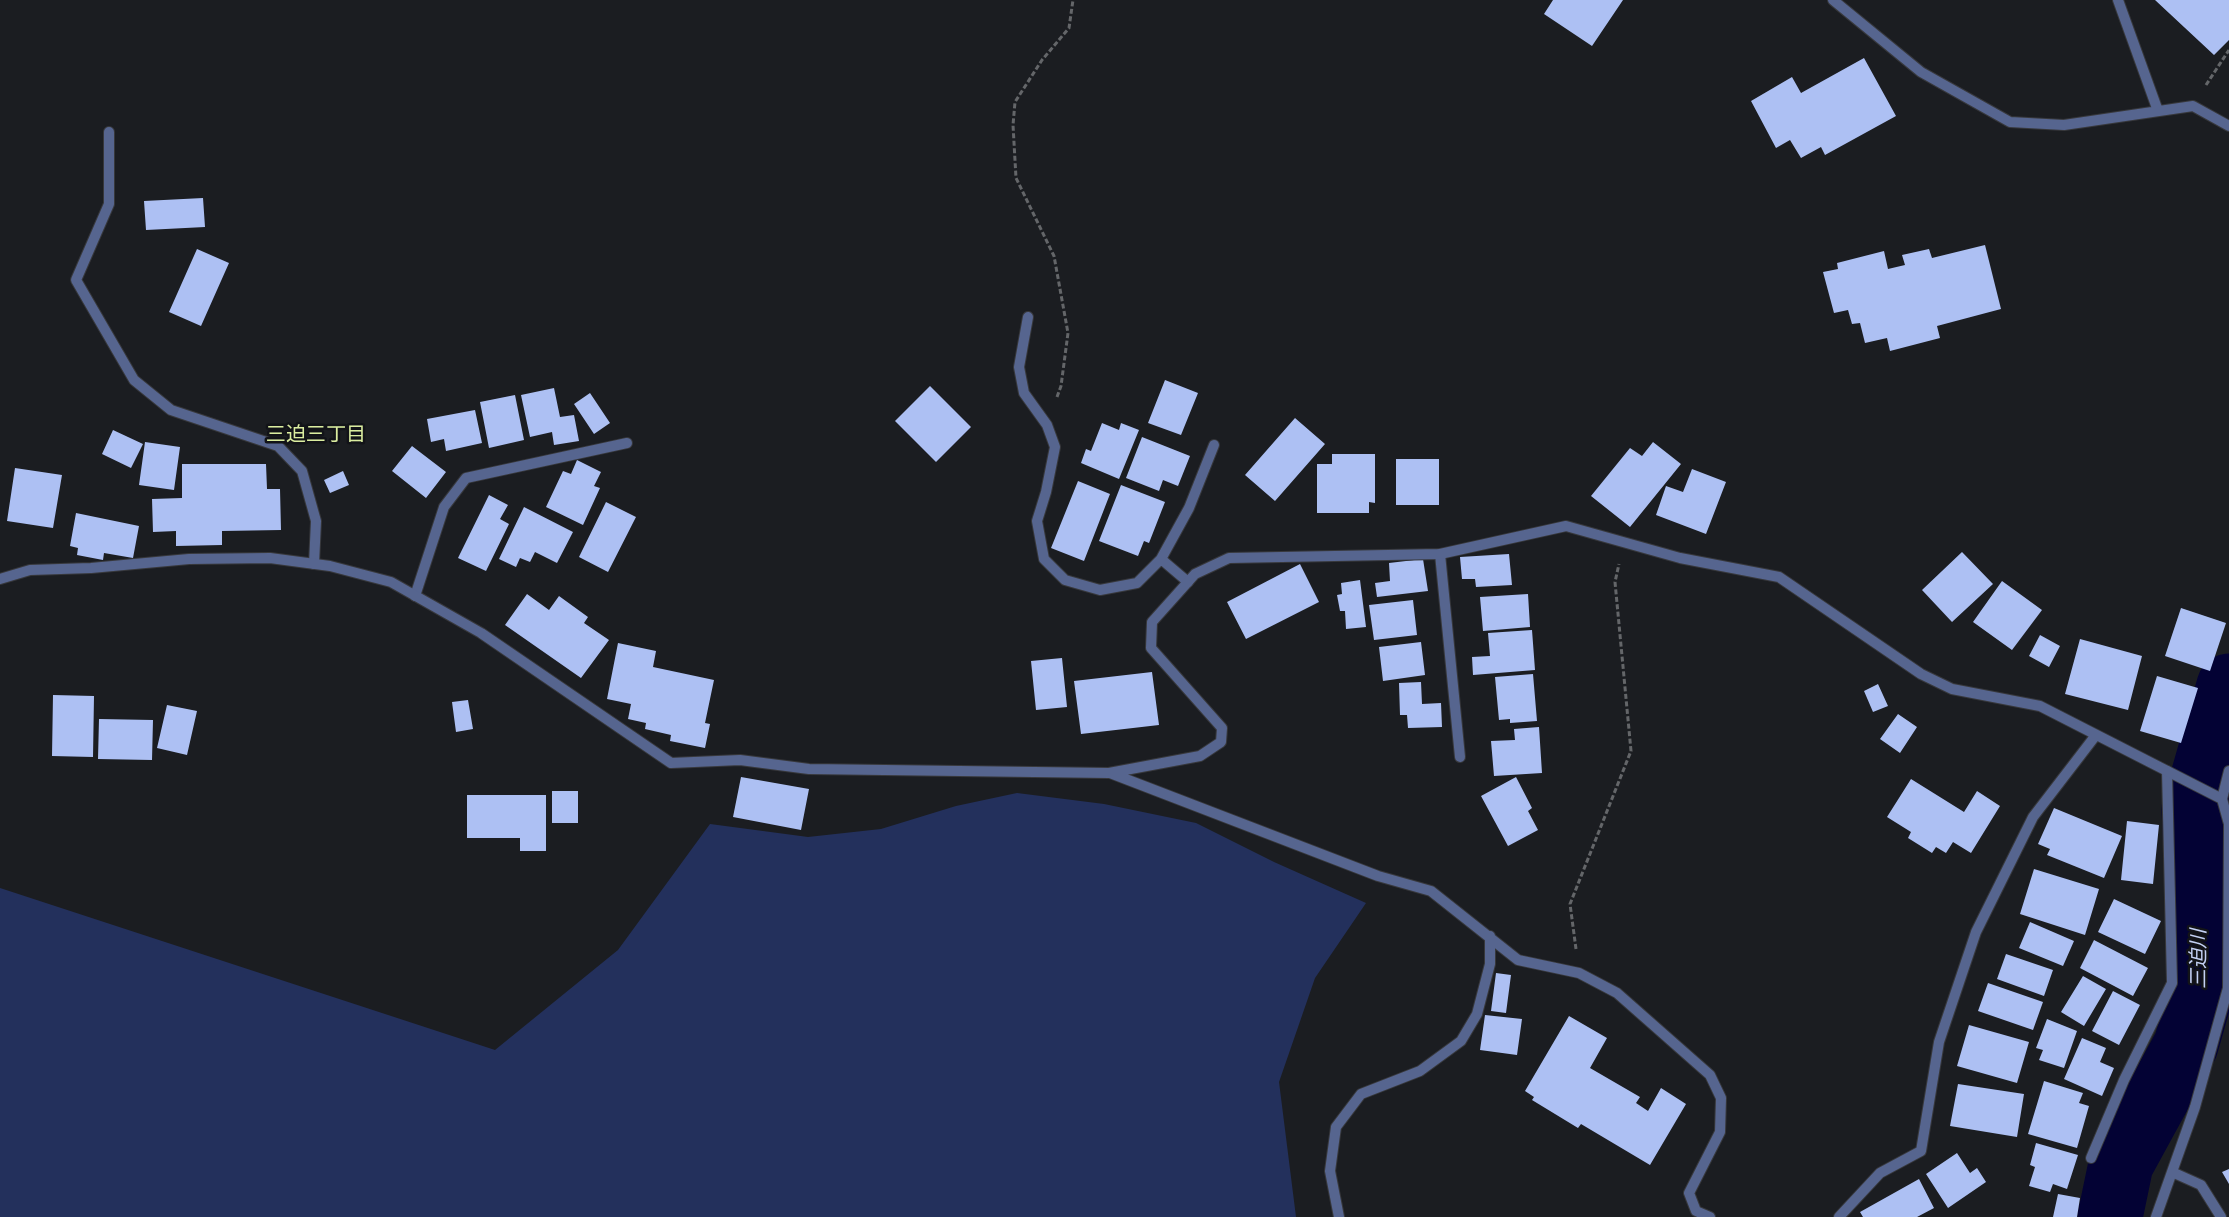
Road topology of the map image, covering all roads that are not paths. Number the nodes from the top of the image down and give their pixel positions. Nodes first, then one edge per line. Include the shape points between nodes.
1 (1833, 0) edge
2 (2118, 0) edge
3 (2158, 111) junction
4 (2229, 126) edge
5 (109, 132) dead end
6 (1028, 317) dead end
7 (627, 443) dead end
8 (1214, 446) dead end
9 (1440, 554) junction
10 (1161, 559) junction
11 (314, 564) junction
12 (0, 578) edge
13 (1188, 582) junction
14 (415, 596) junction
15 (2096, 734) junction
16 (1460, 756) dead end
17 (2167, 771) junction
18 (2229, 771) edge
19 (1109, 773) junction
20 (2218, 796) junction
21 (1490, 936) junction
22 (2091, 1158) dead end
23 (2172, 1172) junction
24 (1339, 1217) edge
25 (1710, 1217) edge
26 (1839, 1217) edge
27 (2156, 1217) edge
28 (2221, 1217) edge

1 - 3 street via 1921,72 2010,122 2064,125
2 - 3 street
3 - 4 street via 2193,106
5 - 11 street via 109,204 76,280 134,380 171,410 278,446 302,471 316,520
6 - 10 street via 1019,367 1024,393 1047,425 1056,447 1036,521 1044,559 1065,580 1100,590 1137,582
7 - 14 street via 466,478 444,507
8 - 10 street via 1189,508
9 - 13 street via 1229,558 1195,574
9 - 15 street via 1566,526 1680,558 1779,577 1921,674 1952,689 2040,706
9 - 16 street
10 - 13 street
11 - 12 street via 270,558 189,560 30,570
11 - 14 street via 391,582
13 - 19 street via 1152,622 1151,648 1222,728 1221,742 1200,756
14 - 19 street via 481,633 671,763 740,760 809,768
15 - 17 street
15 - 26 street via 2033,817 1976,932 1939,1042 1921,1150 1880,1173
17 - 20 street
17 - 22 street via 2172,983 2124,1080
18 - 20 street
19 - 21 street via 1378,876 1432,891
20 - 23 street via 2229,824 2228,988 2195,1107
21 - 24 street via 1490,964 1477,1014 1461,1041 1420,1071 1362,1094 1336,1128 1330,1171
21 - 25 street via 1518,960 1579,973 1617,994 1710,1075 1721,1098 1720,1132 1689,1193 1696,1211
23 - 27 street
23 - 28 street via 2201,1185

